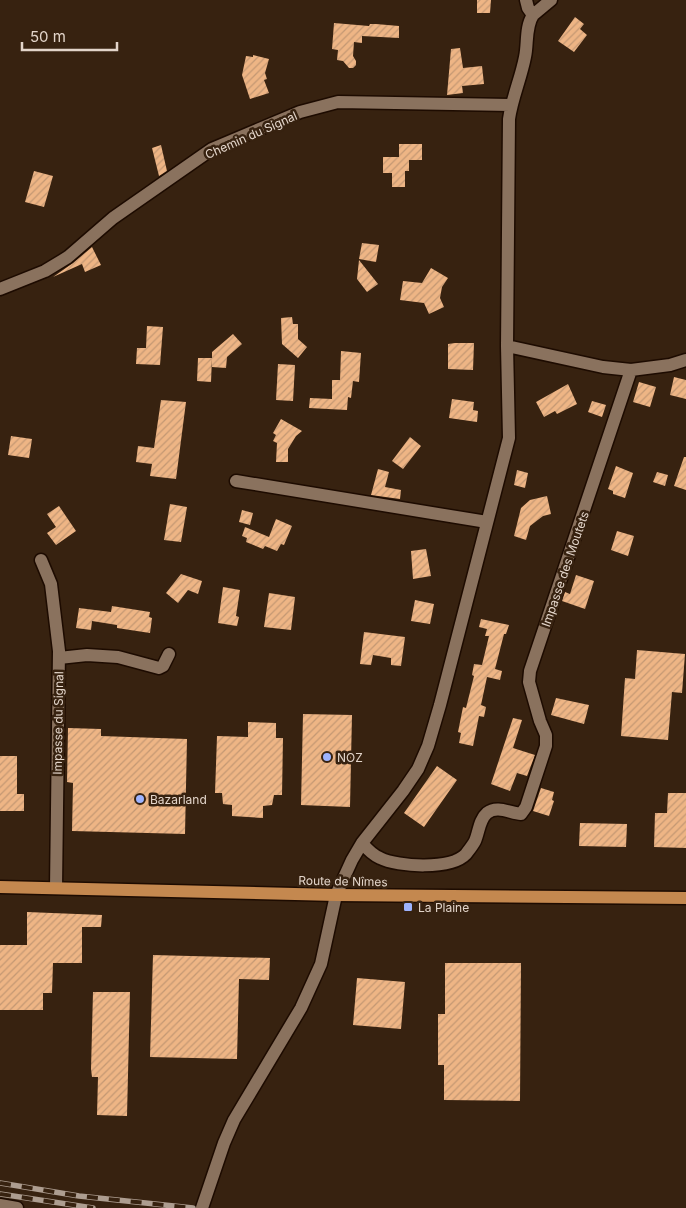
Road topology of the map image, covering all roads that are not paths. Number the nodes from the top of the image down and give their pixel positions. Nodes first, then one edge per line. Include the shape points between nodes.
1 (526, 0) edge
2 (551, 0) edge
3 (533, 15) junction
4 (511, 106) junction
5 (0, 289) edge
6 (508, 346) junction
7 (686, 360) edge
8 (631, 370) junction
9 (236, 481) dead end
10 (487, 522) junction
11 (41, 560) dead end
12 (169, 654) dead end
13 (58, 658) junction
14 (362, 843) junction
15 (0, 888) edge
16 (56, 888) junction
17 (336, 895) junction
18 (686, 898) edge
19 (0, 1205) edge
20 (17, 1208) edge
21 (202, 1208) edge

1 - 3 street
2 - 3 street
3 - 4 street via 526,56
4 - 5 street, Chemin du Signal via 338,102 300,112 212,149 113,218 68,257
4 - 6 street
6 - 8 street
6 - 10 street via 509,438
7 - 8 street
8 - 14 street, Impasse des Moutets via 530,671 529,682 546,735 546,746 526,808 521,814 494,809 487,813 464,856 450,862 431,865 393,862 379,858
9 - 10 street
10 - 14 street via 428,746 418,769
11 - 13 street, Impasse du Signal via 51,584
12 - 13 street via 159,668 118,657
13 - 16 street, Impasse du Signal
14 - 17 street
15 - 16 main road, Route de Nîmes
16 - 17 main road, Route de Nîmes
17 - 18 main road, Route de Nîmes
17 - 21 street via 317,973 296,1017 234,1120
19 - 20 street

